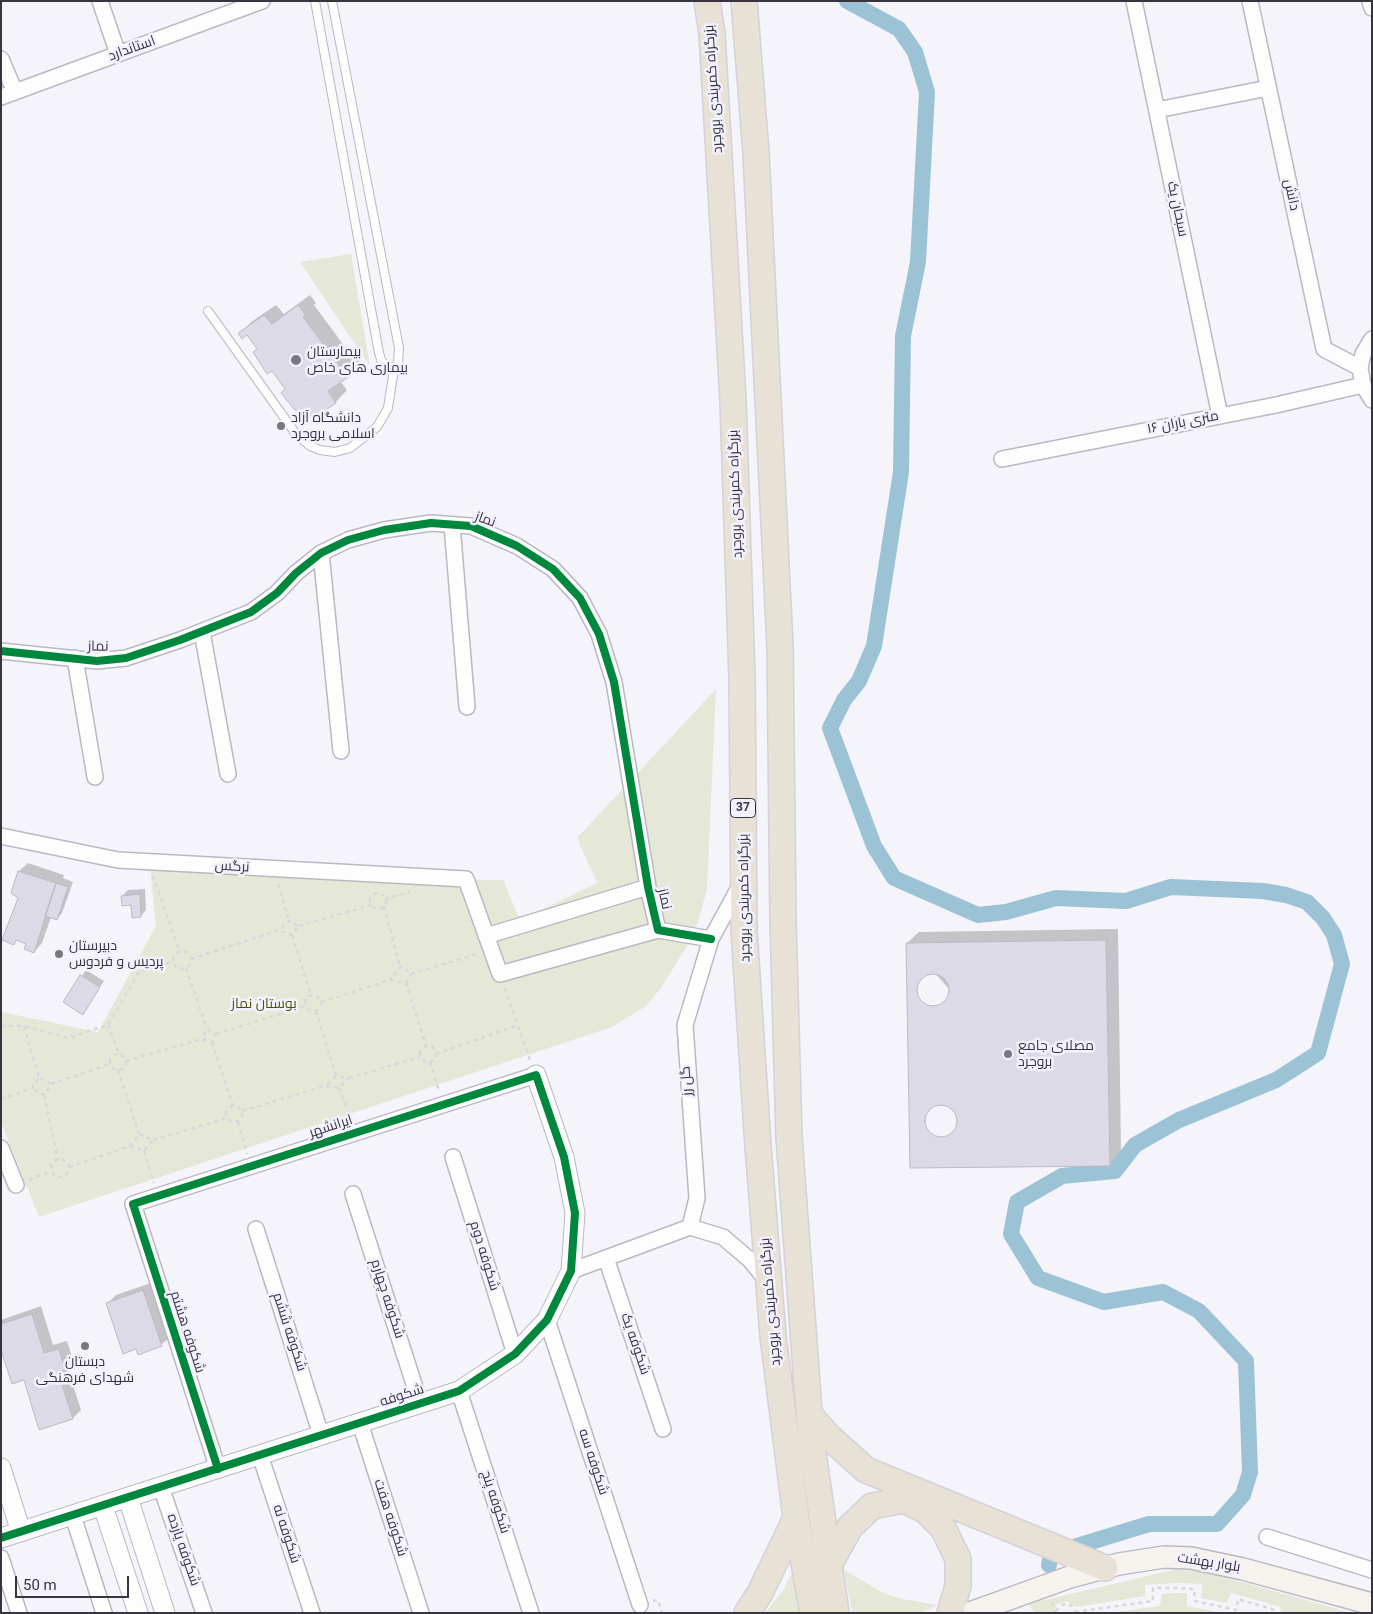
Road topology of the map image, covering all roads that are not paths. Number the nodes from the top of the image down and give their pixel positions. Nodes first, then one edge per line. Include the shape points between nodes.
1 (100, 1) edge
2 (262, 1) edge
3 (315, 1) edge
4 (332, 1) edge
5 (707, 1) edge
6 (744, 1) edge
7 (1134, 1) edge
8 (1250, 1) edge
9 (1370, 1) edge
10 (225, 8) edge
11 (1372, 8) edge
12 (118, 54) junction
13 (1, 59) edge
14 (1268, 88) junction
15 (8, 94) edge
16 (1156, 110) junction
17 (208, 311) dead end
18 (1372, 339) edge
19 (1360, 368) junction
20 (394, 369) junction
21 (1362, 385) junction
22 (1372, 400) edge
23 (1220, 416) junction
24 (1002, 459) dead end
25 (452, 525) junction
26 (322, 553) junction
27 (202, 632) junction
28 (1, 650) edge
29 (76, 658) junction
30 (467, 707) dead end
31 (341, 751) dead end
32 (228, 774) dead end
33 (95, 776) dead end
34 (4, 837) edge
35 (1, 852) edge
36 (744, 878) junction
37 (648, 888) junction
38 (658, 930) junction
39 (711, 939) junction
40 (488, 942) junction
41 (536, 1075) joint
42 (1, 1148) edge
43 (453, 1157) dead end
44 (16, 1186) road end
45 (354, 1194) dead end
46 (133, 1204) joint
47 (690, 1227) junction
48 (256, 1229) dead end
49 (606, 1258) junction
50 (571, 1271) junction
51 (769, 1284) junction
52 (546, 1320) junction
53 (515, 1354) junction
54 (459, 1391) junction
55 (420, 1404) junction
56 (810, 1415) junction
57 (360, 1423) junction
58 (663, 1429) dead end
59 (321, 1435) junction
60 (260, 1455) junction
61 (1, 1468) edge
62 (218, 1468) junction
63 (161, 1487) junction
64 (128, 1498) junction
65 (103, 1506) junction
66 (72, 1516) junction
67 (796, 1518) junction
68 (21, 1532) junction
69 (1268, 1537) dead end
70 (1, 1538) edge
71 (1, 1558) edge
72 (828, 1567) junction
73 (1105, 1568) junction
74 (1372, 1570) edge
75 (1372, 1604) edge
76 (640, 1605) dead end
77 (979, 1609) edge
78 (19, 1613) edge
79 (104, 1613) edge
80 (138, 1613) edge
81 (165, 1613) edge
82 (204, 1613) edge
83 (312, 1613) edge
84 (421, 1613) edge
85 (531, 1613) edge
86 (747, 1613) edge
87 (813, 1613) edge
88 (836, 1613) edge
89 (950, 1613) edge

1 - 12 street
2 - 10 street, استاندارد
3 - 20 lane via 379,353 382,362
4 - 20 lane via 399,348 398,363
5 - 36 highway, بزرگراه کمربندی بروجرد / 37 via 715,82 733,400 742,678
6 - 56 highway via 756,153 780,637 789,1137
7 - 16 street, سبحان یک
8 - 14 street, دانش
9 - 11 street
10 - 12 street, استاندارد
12 - 15 street, استاندارد
13 - 15 street
14 - 16 street
14 - 19 street, دانش via 1324,349
16 - 23 street, سبحان یک
17 - 20 lane via 296,434 320,450 335,452 350,448 377,427 388,408
18 - 19 street via 1363,354
19 - 21 street
21 - 22 street
21 - 23 street, ۱۶ متری باران
23 - 24 street, ۱۶ متری باران
25 - 26 street, نماز via 431,523 384,530 348,540
25 - 30 street
25 - 37 street, نماز via 470,526 516,546 553,569 580,598 599,634 614,682
26 - 27 street, نماز via 251,612
26 - 31 street
27 - 29 street, نماز via 126,658 97,661
27 - 32 street
28 - 29 street, نماز
29 - 33 street
34 - 35 street
34 - 40 street, نرگس via 118,860 466,879
36 - 39 street, گل رز
36 - 51 highway, بزرگراه کمربندی بروجرد / 37 via 744,930
37 - 38 street, نماز
37 - 40 street
38 - 39 street, نماز
38 - 40 street via 500,974
39 - 47 street, گل رز via 685,1025 697,1198
41 - 46 street, ایرانشهر
41 - 50 street, شکوفه via 564,1156 574,1213
42 - 44 street
43 - 53 street, شکوفه دوم
45 - 55 street, شکوفه چهارم
46 - 62 street, شکوفه هشتم
47 - 49 street
47 - 51 street via 723,1237 750,1260
48 - 59 street, شکوفه ششم
49 - 50 street
49 - 58 street, شکوفه یک
50 - 52 street, شکوفه
51 - 67 highway, بزرگراه کمربندی بروجرد / 37
52 - 53 street, شکوفه
52 - 76 street, شکوفه سه
53 - 54 street, شکوفه
54 - 55 street, شکوفه
54 - 85 street, شکوفه پنج
55 - 57 street, شکوفه
56 - 72 highway
56 - 73 highway via 866,1470
57 - 59 street, شکوفه
57 - 84 street, شکوفه هفت
59 - 60 street, شکوفه
60 - 62 street, شکوفه
60 - 83 street, شکوفه نه
61 - 68 street
62 - 63 street, شکوفه
63 - 64 street, شکوفه
63 - 82 street, شکوفه یازده
64 - 65 street, شکوفه
64 - 81 street
65 - 66 street, شکوفه
65 - 80 street
66 - 68 street, شکوفه
66 - 79 street
67 - 86 highway
67 - 87 highway, بزرگراه کمربندی بروجرد / 37
68 - 70 street, شکوفه
69 - 74 street
71 - 78 street
72 - 88 highway
72 - 89 highway via 850,1527 872,1506 904,1500 925,1510 943,1528 958,1558 958,1586
73 - 75 main road, بلوار بهشت via 1164,1557 1191,1558
73 - 77 main road, بلوار بهشت via 1047,1584

